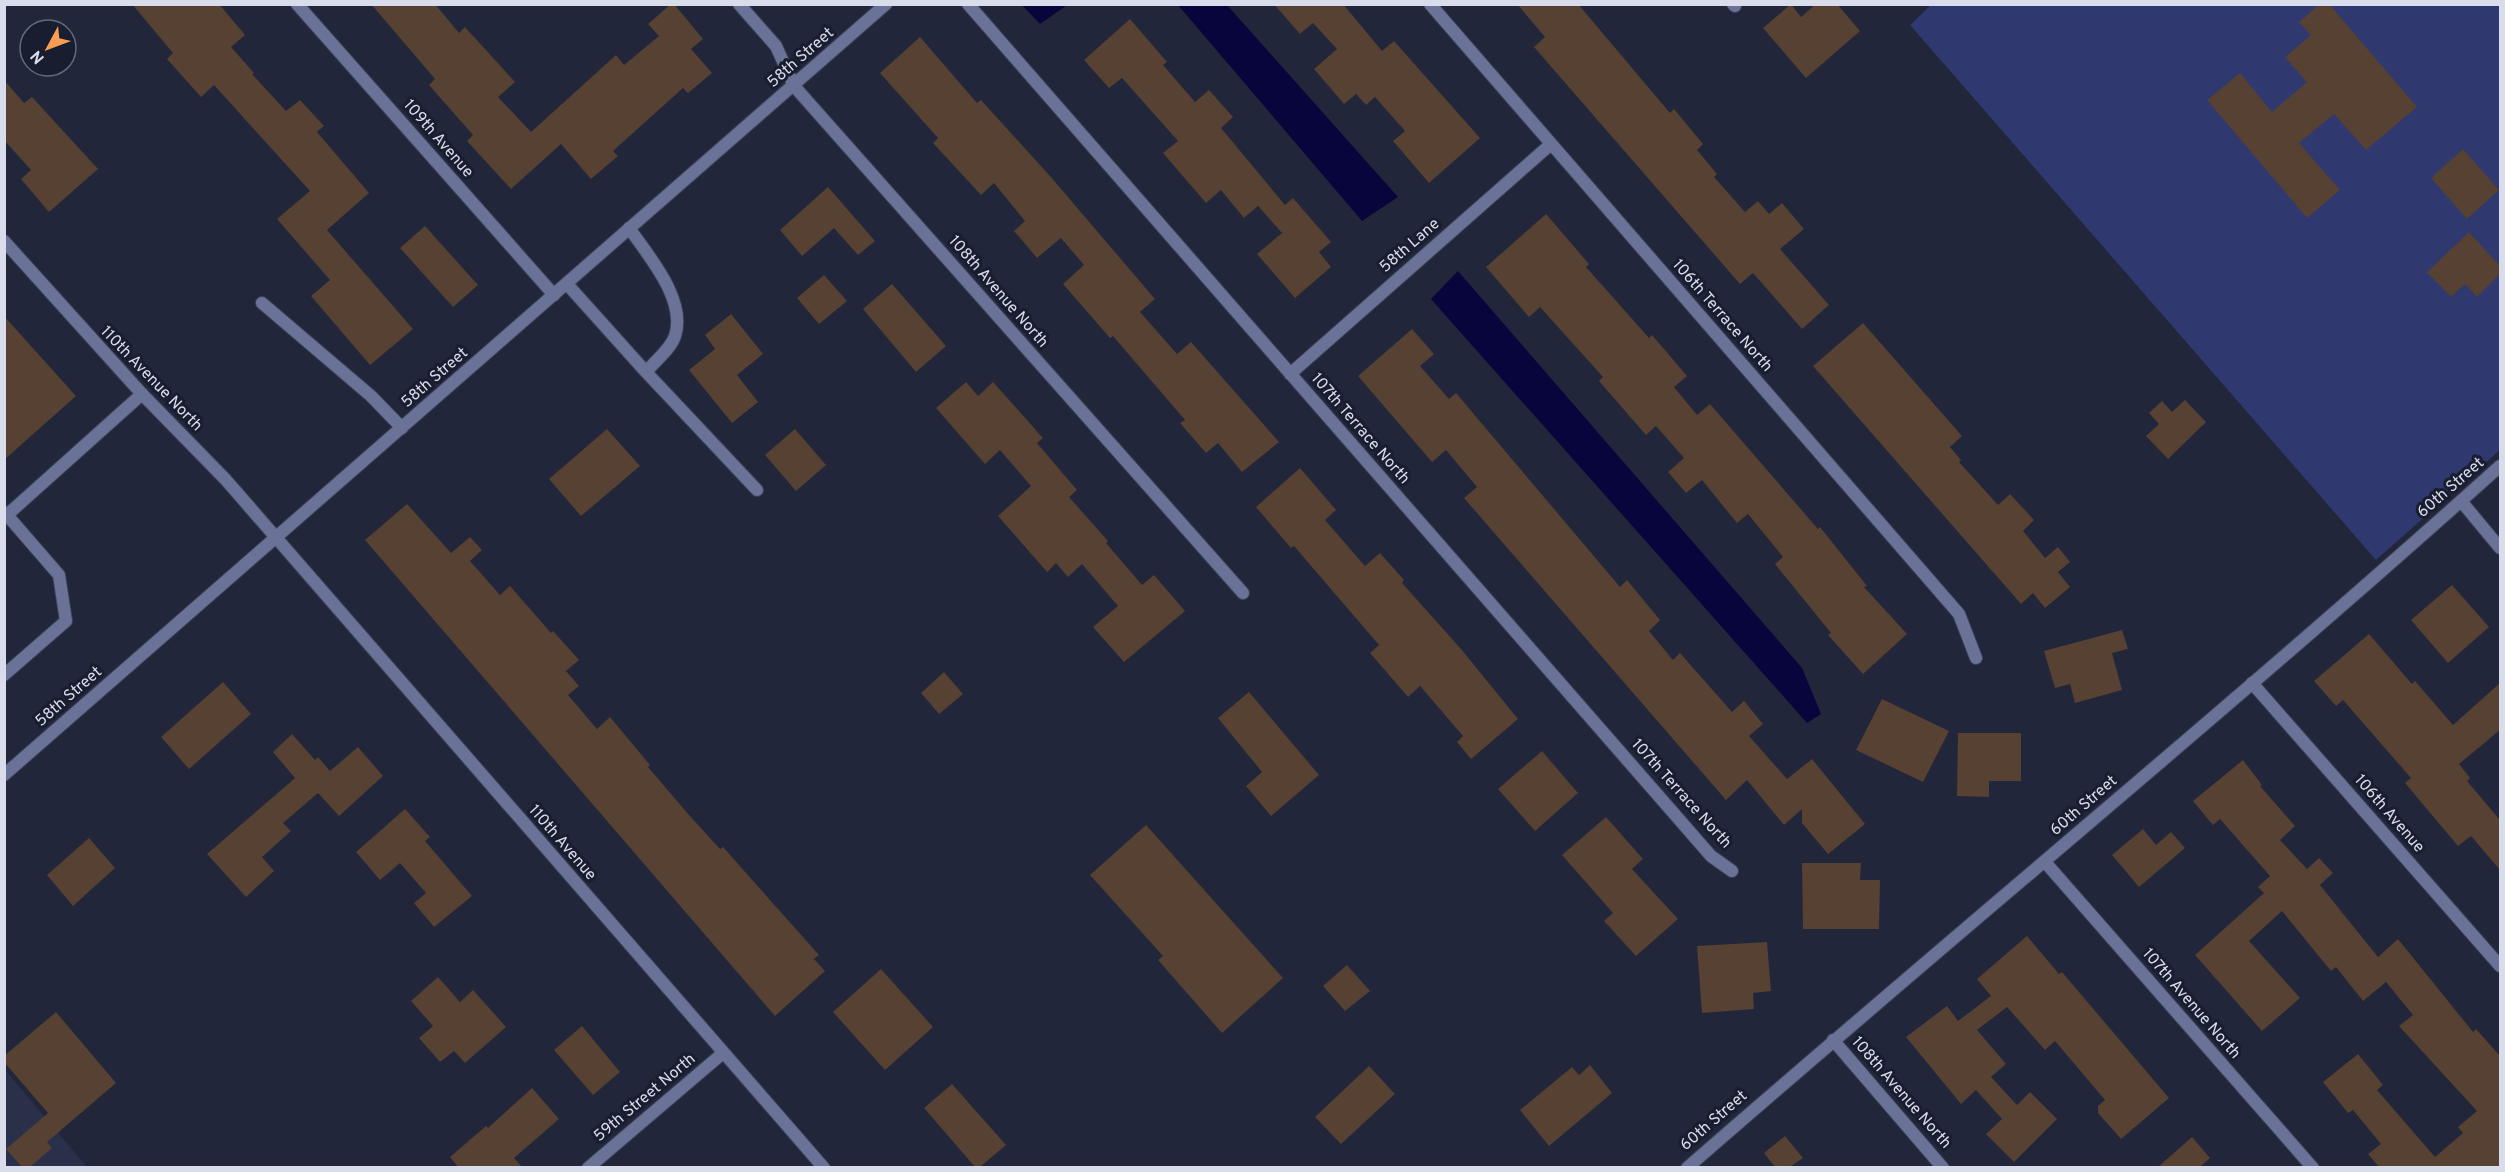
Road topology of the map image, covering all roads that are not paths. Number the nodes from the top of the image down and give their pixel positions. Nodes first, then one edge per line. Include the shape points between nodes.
1 (297, 4) edge
2 (739, 4) edge
3 (886, 4) edge
4 (968, 4) edge
5 (1430, 4) edge
6 (794, 86) junction
7 (1551, 144) junction
8 (629, 228) junction
9 (4, 241) edge
10 (567, 284) junction
11 (554, 295) junction
12 (262, 303) dead end
13 (646, 372) junction
14 (1290, 374) junction
15 (142, 394) junction
16 (402, 428) junction
17 (2500, 466) edge
18 (757, 490) dead end
19 (2461, 501) junction
20 (6, 514) edge
21 (276, 538) junction
22 (2500, 548) edge
23 (1243, 593) dead end
24 (1976, 658) dead end
25 (4, 675) edge
26 (2252, 683) junction
27 (4, 775) edge
28 (2045, 862) junction
29 (1732, 871) dead end
30 (2500, 966) edge
31 (1833, 1040) junction
32 (723, 1053) junction
33 (588, 1167) edge
34 (824, 1167) edge
35 (1687, 1167) edge
36 (1943, 1167) edge
37 (2313, 1167) edge

1 - 11 street, 109th Avenue
2 - 6 street, 108th Avenue North via 776,46
3 - 6 street, 58th Street
4 - 14 street, 107th Terrace North
5 - 7 street, 106th Terrace North
6 - 8 street, 58th Street
6 - 23 street, 108th Avenue North
7 - 14 street, 58th Lane
7 - 24 street, 106th Terrace North via 1959,614
8 - 10 street, 58th Street
8 - 13 street via 675,300 676,335
9 - 15 street, 110th Avenue North
10 - 11 street, 58th Street
10 - 13 street
11 - 16 street, 58th Street
12 - 16 street via 371,396
13 - 18 street
14 - 29 street, 107th Terrace North via 1711,856
15 - 20 street
15 - 21 street, 110th Avenue North
16 - 21 street, 58th Street
17 - 19 street, 60th Street
19 - 22 street
19 - 26 street, 60th Street
20 - 25 street via 59,575 66,621
21 - 27 street, 58th Street
21 - 32 street, 110th Avenue
26 - 28 street, 60th Street
26 - 30 street, 106th Avenue
28 - 31 street, 60th Street
28 - 37 street, 107th Avenue North
31 - 35 street, 60th Street
31 - 36 street, 108th Avenue North
32 - 33 street, 59th Street North
32 - 34 street, 110th Avenue

